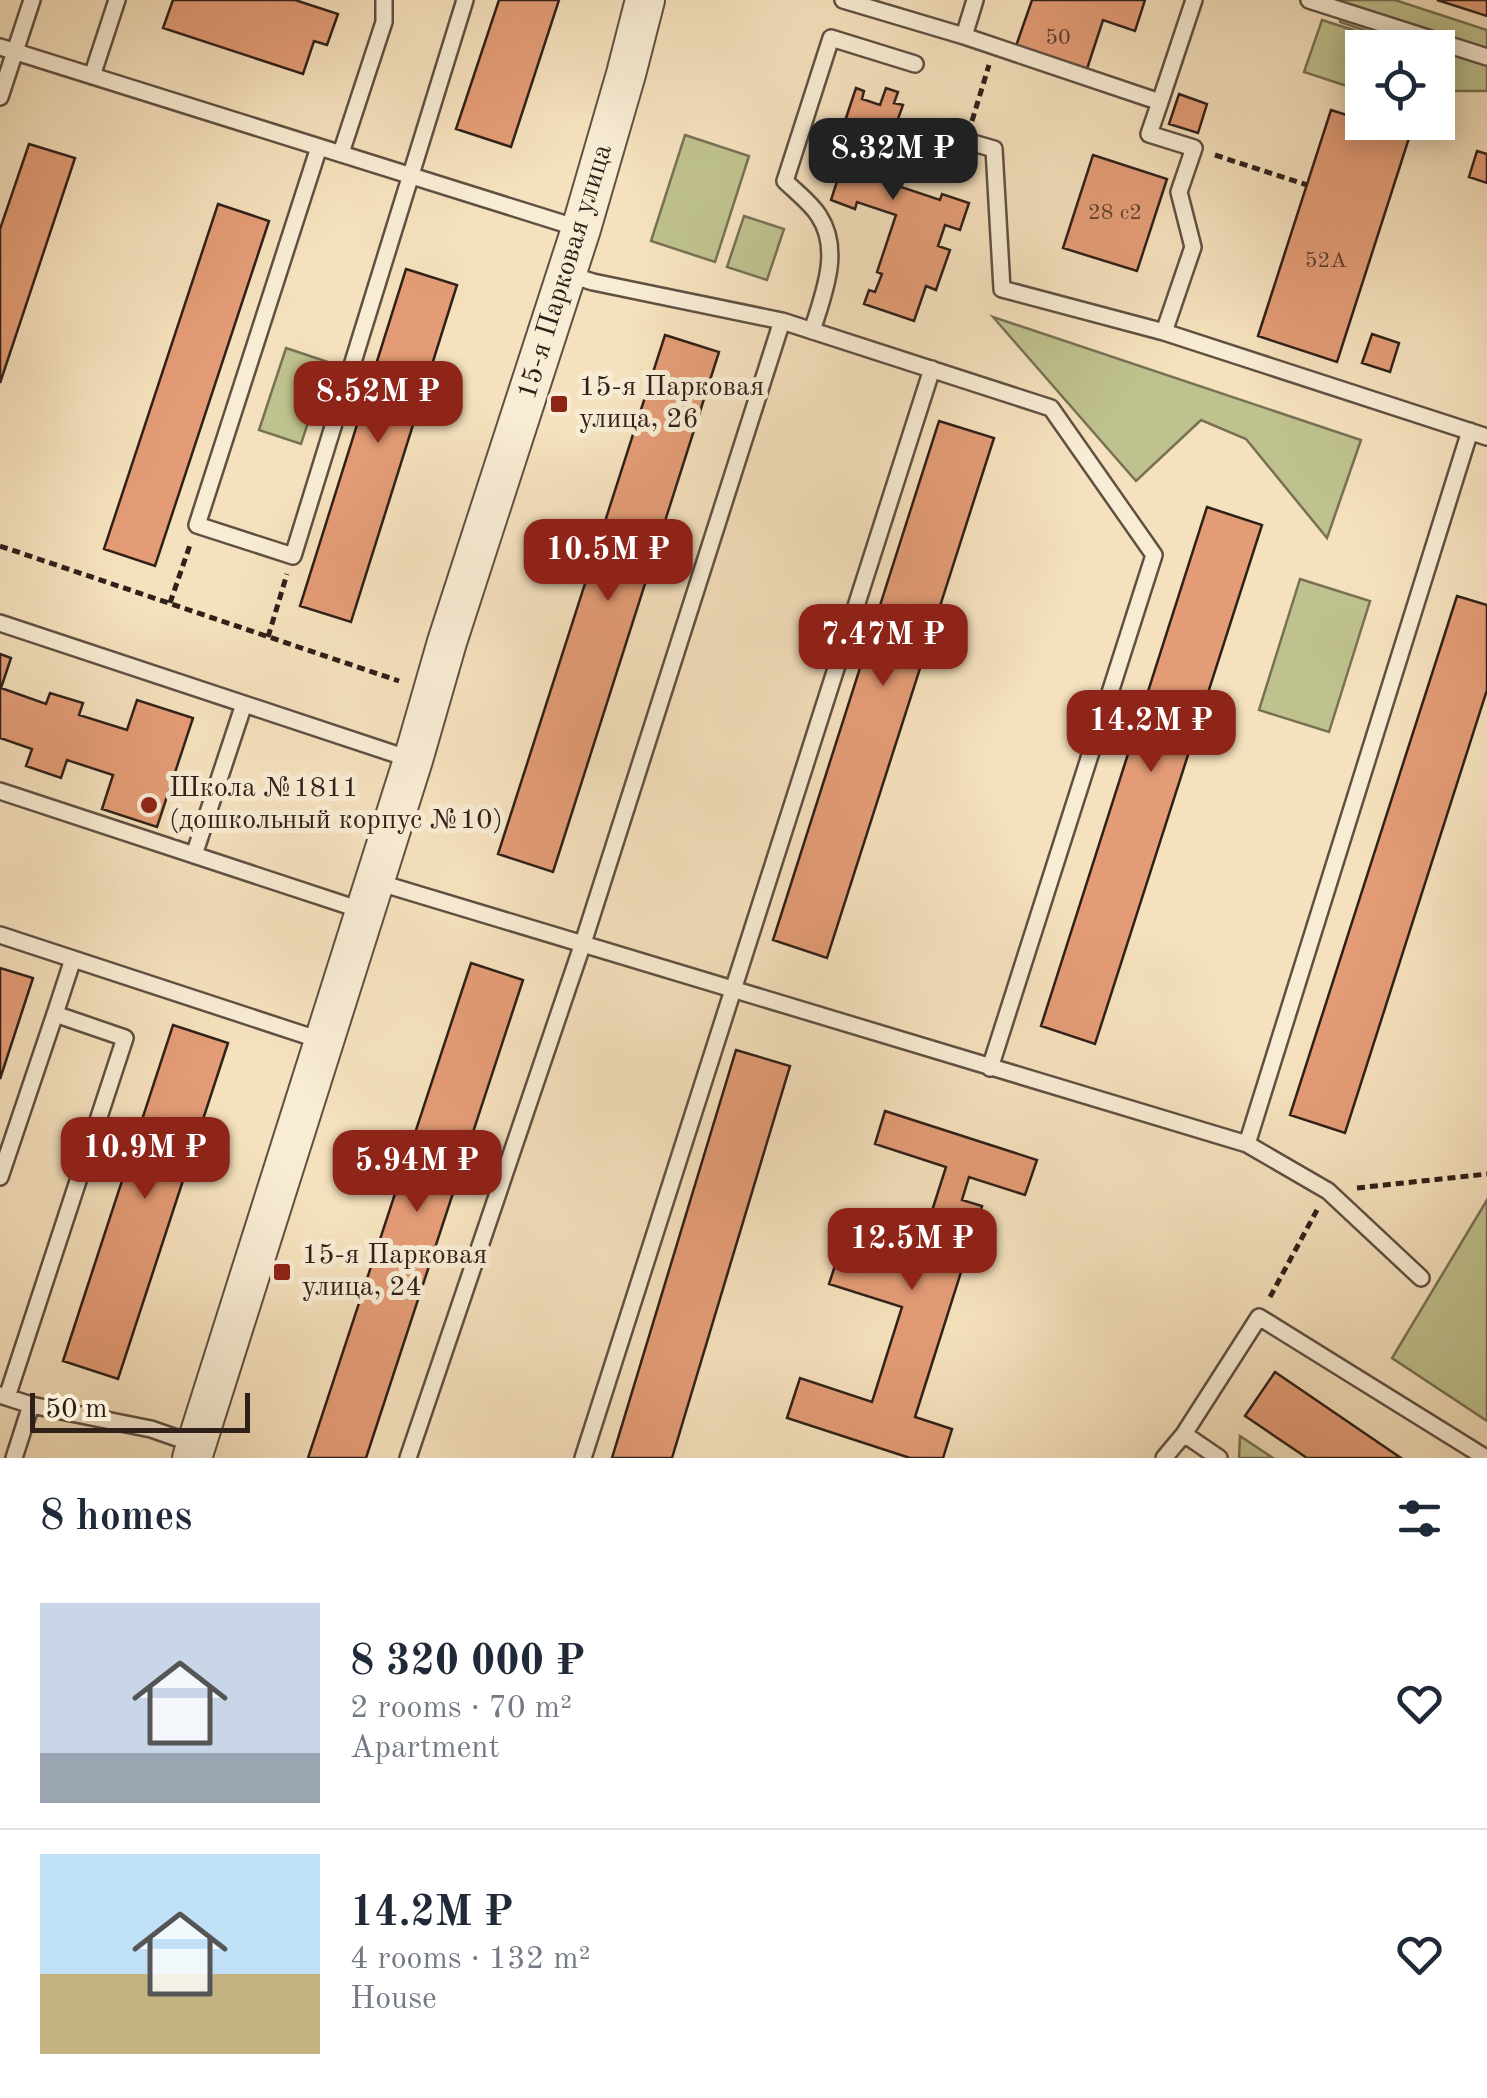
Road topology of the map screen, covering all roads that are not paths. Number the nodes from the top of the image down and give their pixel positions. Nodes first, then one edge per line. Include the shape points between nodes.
1 (32, 0) edge
2 (116, 0) edge
3 (384, 0) edge
4 (465, 0) edge
5 (645, 0) edge
6 (843, 0) edge
7 (975, 0) edge
8 (1194, 0) edge
9 (1310, 0) edge
10 (964, 36) junction
11 (7, 49) edge
12 (1487, 57) edge
13 (915, 64) dead end
14 (92, 76) junction
15 (0, 97) edge
16 (1160, 102) junction
17 (966, 141) road end
18 (319, 147) junction
19 (341, 153) junction
20 (412, 176) junction
21 (580, 229) junction
22 (566, 274) junction
23 (782, 321) junction
24 (812, 331) junction
25 (1164, 332) junction
26 (932, 369) junction
27 (1470, 431) junction
28 (1487, 436) edge
29 (0, 623) edge
30 (244, 704) junction
31 (413, 760) junction
32 (0, 790) edge
33 (194, 855) junction
34 (369, 896) junction
35 (0, 934) edge
36 (583, 943) junction
37 (74, 959) junction
38 (734, 990) junction
39 (55, 1014) junction
40 (323, 1041) junction
41 (990, 1068) junction
42 (1247, 1144) junction
43 (0, 1177) edge
44 (1422, 1278) dead end
45 (4, 1396) edge
46 (31, 1405) junction
47 (1184, 1434) junction
48 (194, 1451) edge
49 (14, 1458) edge
50 (408, 1458) edge
51 (583, 1458) edge
52 (1164, 1458) edge
53 (1220, 1458) edge
54 (1486, 1458) edge

1 - 11 lane
2 - 14 lane
3 - 19 lane via 384,22
4 - 20 lane
5 - 21 street, 15-я Парковая улица
6 - 10 lane
7 - 10 lane
8 - 16 lane
9 - 12 lane
10 - 16 lane
11 - 14 lane
11 - 15 lane
13 - 24 lane via 831,38 785,181 819,216 831,250
14 - 18 lane
16 - 25 lane via 1149,134 1194,148 1180,192 1193,247
17 - 25 lane via 994,150 1002,288
18 - 19 lane
18 - 20 lane via 197,526 293,556
19 - 20 lane
20 - 21 lane
21 - 22 street, 15-я Парковая улица
22 - 23 lane
22 - 31 street, 15-я Парковая улица
23 - 24 lane
23 - 36 lane
24 - 26 lane
25 - 27 lane
26 - 38 lane
26 - 41 lane via 1051,408 1154,554
27 - 28 lane
27 - 42 lane
29 - 30 lane
30 - 31 lane
30 - 33 lane
31 - 34 street, 15-я Парковая улица
32 - 33 lane
33 - 34 lane
34 - 36 lane
34 - 40 street, 15-я Парковая улица
35 - 37 lane
36 - 38 lane
36 - 50 lane
37 - 39 lane
37 - 40 lane
38 - 41 lane
38 - 51 lane
39 - 43 lane
39 - 45 lane via 125,1038
40 - 48 street, 15-я Парковая улица
41 - 42 lane
42 - 44 lane via 1328,1191
45 - 46 lane
46 - 48 lane via 151,1429
46 - 49 lane
47 - 52 lane
47 - 53 lane
47 - 54 lane via 1260,1317

